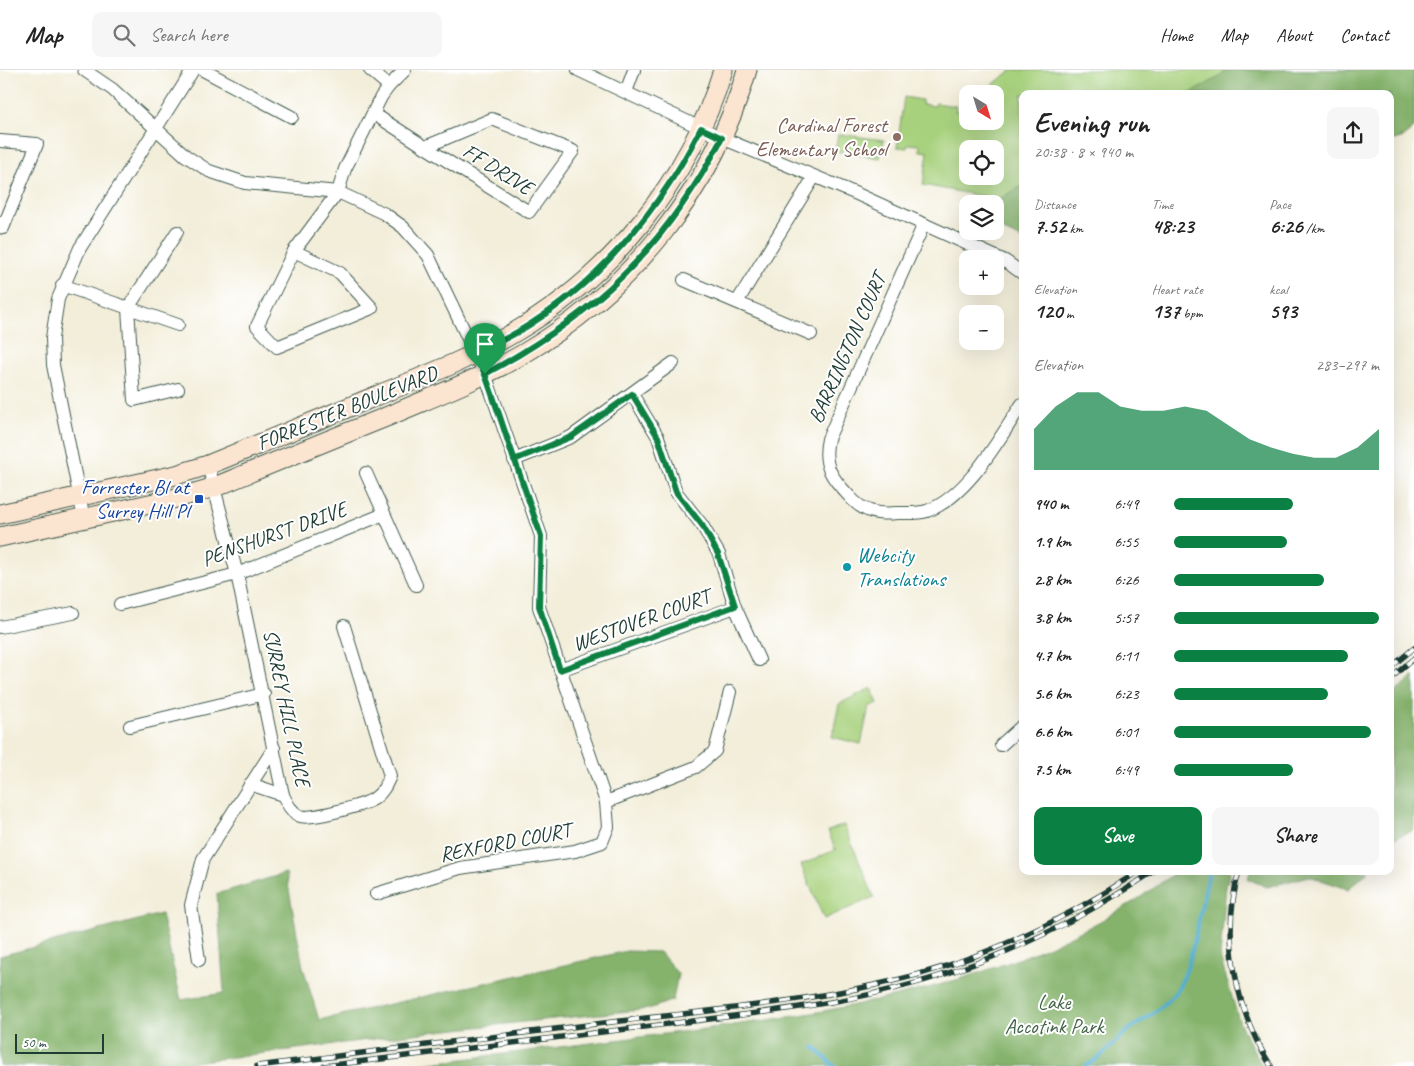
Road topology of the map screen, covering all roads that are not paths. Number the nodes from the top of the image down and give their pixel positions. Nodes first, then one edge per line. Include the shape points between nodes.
1 (84, 70) edge
2 (193, 70) edge
3 (203, 70) edge
4 (370, 70) edge
5 (406, 70) edge
6 (578, 70) edge
7 (634, 70) edge
8 (723, 70) edge
9 (747, 70) edge
10 (389, 86) junction
11 (626, 92) junction
12 (374, 114) junction
13 (292, 117) dead end
14 (156, 128) junction
15 (701, 128) junction
16 (722, 138) junction
17 (0, 141) edge
18 (425, 147) junction
19 (814, 177) junction
20 (338, 192) junction
21 (924, 224) junction
22 (1, 229) edge
23 (177, 232) dead end
24 (294, 251) junction
25 (1019, 270) edge
26 (684, 280) dead end
27 (62, 285) junction
28 (737, 302) junction
29 (128, 308) junction
30 (178, 325) dead end
31 (811, 334) dead end
32 (476, 353) junction
33 (673, 363) dead end
34 (485, 374) junction
35 (178, 389) dead end
36 (632, 394) junction
37 (1019, 408) edge
38 (514, 460) junction
39 (208, 465) junction
40 (366, 474) dead end
41 (215, 487) junction
42 (80, 497) junction
43 (0, 514) edge
44 (384, 514) junction
45 (84, 519) junction
46 (0, 537) edge
47 (237, 574) junction
48 (416, 585) dead end
49 (120, 604) dead end
50 (735, 606) junction
51 (73, 613) dead end
52 (344, 626) dead end
53 (0, 627) edge
54 (759, 660) dead end
55 (560, 670) junction
56 (730, 692) dead end
57 (264, 694) junction
58 (130, 726) dead end
59 (1019, 728) edge
60 (1000, 744) dead end
61 (274, 748) junction
62 (250, 784) junction
63 (283, 795) junction
64 (606, 802) junction
65 (376, 894) dead end
66 (200, 960) dead end

1 - 14 street via 112,89
2 - 14 street
3 - 13 street
4 - 10 street
5 - 10 street
6 - 11 street
7 - 11 street
8 - 15 street, FORRESTER BOULEVARD
9 - 16 street, FORRESTER BOULEVARD
10 - 12 street via 380,97
11 - 15 street
12 - 18 street, FF DRIVE
12 - 20 street
14 - 20 street via 193,162 226,178 264,186
14 - 27 street via 80,248
15 - 16 street
15 - 32 street, FORRESTER BOULEVARD via 653,209 609,259 562,300 512,334
16 - 19 street
16 - 34 street, FORRESTER BOULEVARD via 693,191 671,222 625,274 569,323 523,354
17 - 22 street via 38,144
18 - 18 street, FF DRIVE via 492,119 573,151 529,212
19 - 21 street
19 - 28 street
20 - 24 street
20 - 32 street via 385,214 418,242 435,267
21 - 25 street
21 - 37 street, BARRINGTON COURT via 828,439 827,460 832,478 860,508 869,511 892,514 928,510 952,496 969,479
23 - 29 street
24 - 24 street via 340,273 372,308 277,347 257,326
26 - 28 street
27 - 29 street
27 - 42 street via 54,318 53,365
28 - 31 street
29 - 30 street
29 - 35 street via 134,400
32 - 34 street
32 - 39 street, FORRESTER BOULEVARD
33 - 36 street
34 - 38 street
34 - 41 street, FORRESTER BOULEVARD
36 - 38 street via 571,437
36 - 50 street via 658,437 676,492 702,525 718,554
38 - 55 street via 541,536 539,606
39 - 41 street, SURREY HILL PLACE
39 - 42 street, FORRESTER BOULEVARD via 176,476
40 - 44 street, PENSHURST DRIVE
41 - 45 street, FORRESTER BOULEVARD
41 - 47 street, SURREY HILL PLACE
42 - 43 street, FORRESTER BOULEVARD
42 - 45 street
44 - 47 street, PENSHURST DRIVE
44 - 48 street, PENSHURST DRIVE
45 - 46 street, FORRESTER BOULEVARD
47 - 49 street, PENSHURST DRIVE
47 - 57 street, SURREY HILL PLACE
50 - 54 street
50 - 55 street, WESTOVER COURT
51 - 53 street
52 - 63 street, SURREY HILL PLACE via 390,776 384,790 373,800 314,817 300,816 290,809
55 - 64 street
56 - 64 street via 715,752 696,767
57 - 58 street
57 - 61 street, SURREY HILL PLACE
59 - 60 street
61 - 62 street
61 - 63 street, SURREY HILL PLACE
62 - 63 street
62 - 66 street via 203,858 190,905
64 - 65 street, REXFORD COURT via 608,827 602,842 574,851 460,868

